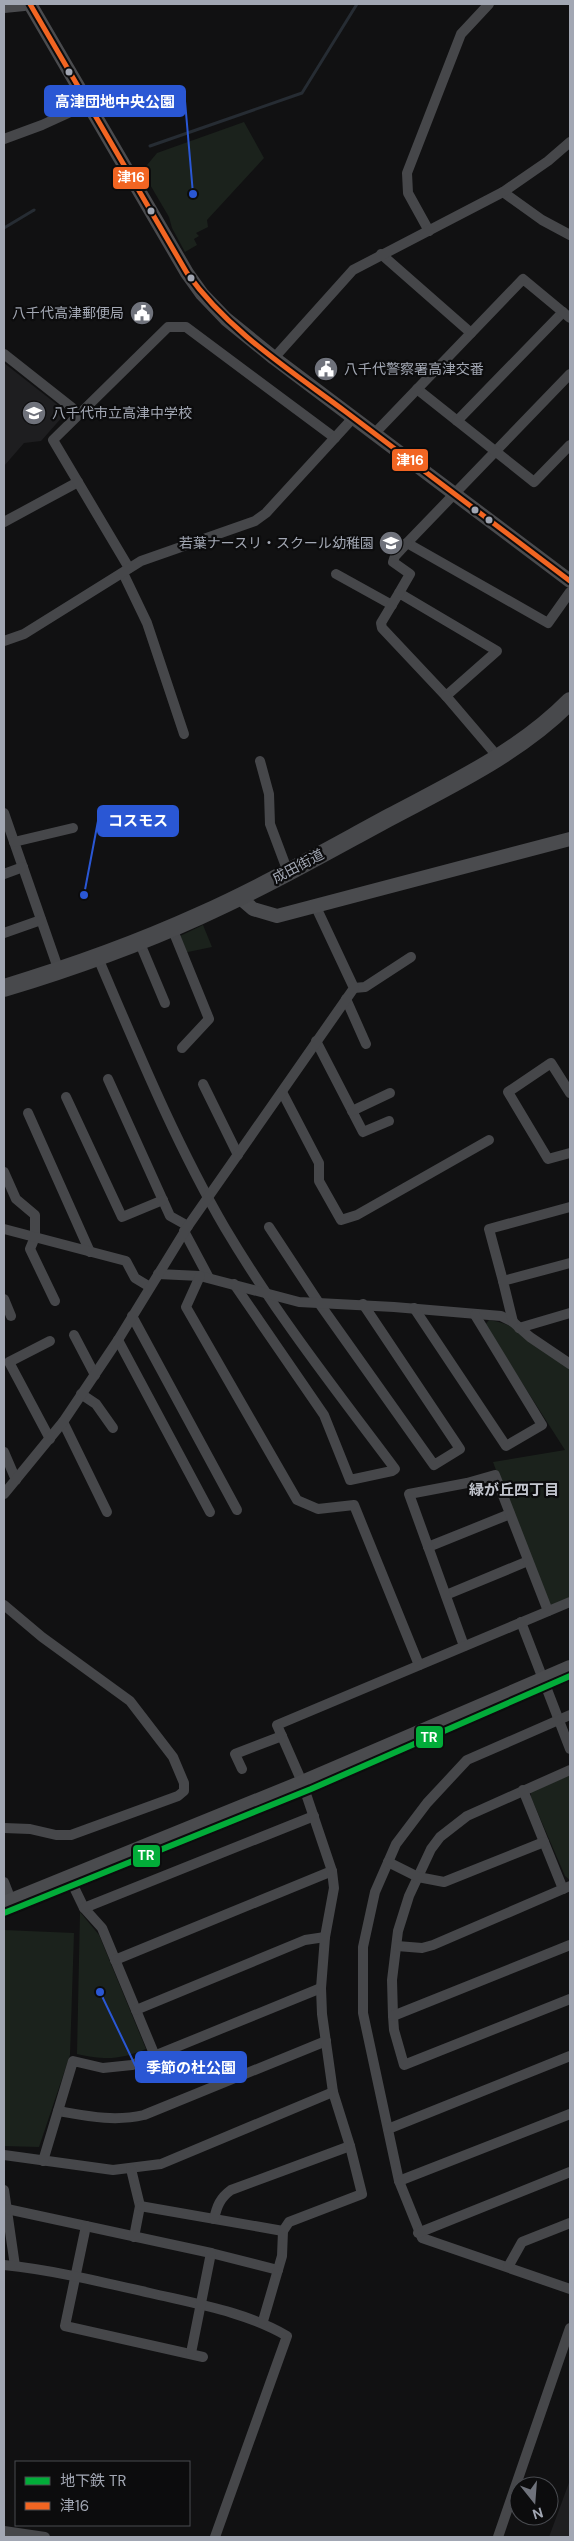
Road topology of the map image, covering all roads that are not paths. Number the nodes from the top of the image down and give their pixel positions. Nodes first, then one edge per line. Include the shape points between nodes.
1 (24, 4) edge
2 (30, 4) edge
3 (489, 4) edge
4 (4, 6) edge
5 (88, 104) junction
6 (4, 139) edge
7 (570, 142) edge
8 (503, 192) junction
9 (429, 232) junction
10 (570, 235) edge
11 (381, 254) junction
12 (567, 315) edge
13 (471, 333) junction
14 (4, 354) edge
15 (274, 358) junction
16 (570, 374) edge
17 (417, 389) junction
18 (80, 414) junction
19 (353, 418) junction
20 (456, 421) junction
21 (374, 434) junction
22 (335, 438) junction
23 (570, 445) edge
24 (495, 451) junction
25 (78, 482) junction
26 (454, 494) junction
27 (4, 522) edge
28 (407, 543) junction
29 (126, 570) junction
30 (336, 574) dead end
31 (570, 581) edge
32 (570, 592) edge
33 (399, 593) junction
34 (392, 606) junction
35 (4, 641) edge
36 (446, 696) junction
37 (570, 701) edge
38 (184, 734) dead end
39 (498, 757) junction
40 (260, 761) dead end
41 (4, 812) edge
42 (73, 828) dead end
43 (570, 839) edge
44 (14, 842) junction
45 (23, 867) junction
46 (288, 872) junction
47 (4, 874) edge
48 (239, 897) junction
49 (315, 905) junction
50 (41, 920) junction
51 (172, 928) junction
52 (4, 933) edge
53 (139, 941) junction
54 (411, 957) dead end
55 (98, 958) junction
56 (59, 971) junction
57 (4, 988) edge
58 (354, 988) junction
59 (346, 999) junction
60 (165, 1003) dead end
61 (316, 1041) junction
62 (366, 1044) dead end
63 (182, 1048) dead end
64 (108, 1079) dead end
65 (203, 1084) dead end
66 (282, 1092) junction
67 (570, 1093) edge
68 (390, 1094) dead end
69 (66, 1097) dead end
70 (352, 1111) junction
71 (28, 1113) dead end
72 (390, 1121) dead end
73 (489, 1140) dead end
74 (570, 1153) edge
75 (238, 1155) junction
76 (4, 1172) edge
77 (209, 1197) junction
78 (163, 1200) junction
79 (570, 1207) edge
80 (269, 1227) dead end
81 (186, 1228) junction
82 (4, 1229) edge
83 (35, 1237) junction
84 (90, 1252) junction
85 (570, 1263) edge
86 (158, 1274) junction
87 (204, 1277) junction
88 (503, 1281) junction
89 (234, 1284) junction
90 (150, 1287) junction
91 (266, 1293) junction
92 (4, 1299) edge
93 (55, 1301) dead end
94 (318, 1303) junction
95 (363, 1304) junction
96 (414, 1308) junction
97 (570, 1314) edge
98 (475, 1315) junction
99 (12, 1316) dead end
100 (132, 1316) junction
101 (516, 1325) junction
102 (74, 1335) dead end
103 (118, 1340) junction
104 (50, 1341) dead end
105 (570, 1364) edge
106 (95, 1375) junction
107 (80, 1394) junction
108 (63, 1422) junction
109 (113, 1428) dead end
110 (50, 1439) junction
111 (4, 1452) edge
112 (16, 1480) junction
113 (4, 1494) edge
114 (238, 1510) dead end
115 (107, 1512) dead end
116 (210, 1512) dead end
117 (510, 1514) junction
118 (428, 1547) junction
119 (528, 1562) junction
120 (446, 1595) junction
121 (570, 1602) edge
122 (4, 1605) edge
123 (548, 1611) junction
124 (521, 1622) junction
125 (464, 1646) junction
126 (420, 1665) junction
127 (570, 1667) edge
128 (542, 1679) junction
129 (570, 1715) edge
130 (558, 1720) junction
131 (282, 1736) junction
132 (570, 1749) edge
133 (242, 1769) dead end
134 (570, 1770) edge
135 (302, 1782) junction
136 (524, 1790) junction
137 (314, 1816) junction
138 (4, 1828) edge
139 (544, 1842) junction
140 (388, 1862) junction
141 (332, 1871) junction
142 (68, 1877) junction
143 (418, 1877) junction
144 (4, 1882) edge
145 (566, 1888) edge
146 (7, 1902) edge
147 (84, 1908) junction
148 (325, 1937) junction
149 (570, 1945) edge
150 (397, 1946) junction
151 (116, 1960) junction
152 (322, 1988) junction
153 (570, 1999) edge
154 (136, 2010) junction
155 (393, 2016) junction
156 (326, 2041) junction
157 (155, 2056) junction
158 (570, 2056) edge
159 (333, 2092) junction
160 (58, 2111) junction
161 (570, 2114) edge
162 (388, 2129) junction
163 (350, 2146) junction
164 (4, 2155) edge
165 (43, 2160) junction
166 (131, 2169) junction
167 (570, 2172) edge
168 (399, 2182) junction
169 (4, 2190) edge
170 (140, 2206) junction
171 (7, 2209) junction
172 (214, 2219) junction
173 (570, 2223) edge
174 (86, 2226) junction
175 (283, 2231) junction
176 (418, 2233) junction
177 (134, 2237) junction
178 (211, 2253) junction
179 (4, 2265) edge
180 (15, 2266) junction
181 (508, 2268) junction
182 (278, 2270) junction
183 (75, 2276) junction
184 (570, 2289) edge
185 (200, 2304) junction
186 (262, 2322) junction
187 (570, 2328) edge
188 (191, 2353) junction
189 (202, 2358) dead end
190 (4, 2531) edge
191 (45, 2537) edge
192 (215, 2537) edge
193 (498, 2537) edge

1 - 4 street
2 - 5 street
3 - 9 street via 462,34 407,173 408,193
5 - 6 street
5 - 15 street via 179,260 210,303
7 - 8 street
8 - 9 street
8 - 10 street
9 - 11 street
11 - 13 street
11 - 15 street via 353,270
12 - 13 street via 523,279
12 - 20 street
13 - 17 street
14 - 18 street
15 - 19 street
16 - 24 street
17 - 20 street
17 - 21 street
18 - 22 street via 168,327 186,327
18 - 25 street via 53,440
19 - 21 street
19 - 22 street
20 - 24 street
21 - 26 street
22 - 29 street via 255,521 141,561
23 - 24 street via 534,482
24 - 26 street
25 - 27 street
25 - 29 street
26 - 28 street
26 - 31 street
28 - 32 street via 548,623
28 - 33 street via 393,562 410,574
29 - 35 street via 24,634
29 - 38 street
30 - 34 street
33 - 34 street
33 - 36 street via 497,651
34 - 36 street via 381,623 382,628
36 - 39 street
37 - 39 highway, 成田街道 via 544,725
39 - 46 highway, 成田街道
40 - 46 street via 269,794 270,824
41 - 44 street
42 - 44 street
43 - 49 street
44 - 45 street
45 - 47 street
45 - 50 street
46 - 48 highway, 成田街道
48 - 49 street via 253,909 277,916
48 - 51 highway, 成田街道
49 - 58 street
50 - 52 street
50 - 56 street
51 - 53 highway, 成田街道
51 - 63 street via 209,1019
53 - 55 highway, 成田街道
53 - 60 street
54 - 58 street via 365,987
55 - 56 highway, 成田街道
55 - 77 street via 159,1099
56 - 57 highway, 成田街道
58 - 59 street
59 - 61 street
59 - 62 street
61 - 66 street
61 - 70 street
64 - 78 street
65 - 75 street
66 - 73 street via 319,1163 319,1181 341,1220
66 - 75 street
67 - 74 street via 551,1063 508,1092 548,1159
68 - 70 street
69 - 78 street via 122,1216
70 - 72 street via 363,1132
71 - 84 street
75 - 77 street
76 - 83 street via 16,1199 35,1215
77 - 81 street
77 - 91 street
78 - 81 street via 170,1216
79 - 88 street via 490,1229
80 - 94 street
81 - 86 street
81 - 87 street
82 - 83 street
83 - 84 street
83 - 93 street via 30,1249
84 - 90 street via 126,1261 135,1278
85 - 88 street
86 - 87 street
86 - 90 street
87 - 89 street
87 - 126 street via 186,1307 298,1500 318,1509 354,1505
88 - 101 street
89 - 91 street
89 - 91 street via 324,1415 350,1480 392,1472 395,1469
90 - 100 street
91 - 94 street
92 - 99 street
94 - 95 street
94 - 95 street via 434,1465 460,1450
95 - 96 street
96 - 98 street
96 - 98 street via 506,1446 542,1425
97 - 101 street
98 - 101 street via 501,1316
100 - 103 street
100 - 114 street
101 - 105 street
102 - 106 street
103 - 106 street
103 - 116 street
104 - 110 street via 9,1362
106 - 107 street
107 - 108 street
107 - 109 street via 96,1404
108 - 110 street
108 - 115 street
110 - 112 street
111 - 112 street
112 - 113 street
117 - 118 street
117 - 118 street via 495,1475 409,1494
117 - 119 street
118 - 120 street
119 - 120 street
119 - 123 street
120 - 125 street
121 - 123 street
122 - 138 street via 42,1637 130,1700 173,1757 184,1783 184,1791 178,1796 71,1835 56,1835 30,1828
123 - 124 street
124 - 125 street
124 - 128 street
125 - 126 street
126 - 131 street via 277,1725
127 - 128 street
128 - 130 street
128 - 135 street
129 - 130 street
130 - 132 street
130 - 140 street via 467,1760 427,1803 396,1844
131 - 133 street via 236,1754
131 - 135 street
134 - 136 street
135 - 137 street
135 - 142 street
136 - 139 street
136 - 143 street via 467,1816 440,1837
137 - 141 street
137 - 147 street
139 - 143 street via 444,1882
139 - 145 street
140 - 143 street
140 - 162 street via 375,1892 363,1947 363,2013
141 - 148 street via 334,1888
141 - 151 street
142 - 146 street
142 - 147 street
143 - 150 street via 403,1912
144 - 146 street
145 - 150 street via 433,1945 422,1948
147 - 151 street via 102,1928
148 - 152 street
148 - 154 street via 305,1940
149 - 155 street
150 - 155 street via 392,1980
151 - 154 street
152 - 156 street
152 - 157 street
153 - 155 street via 404,2065
154 - 157 street
156 - 159 street
156 - 160 street via 144,2115 105,2119
157 - 160 street via 132,2065 103,2068 73,2061
158 - 162 street
159 - 163 street
159 - 166 street via 162,2164
160 - 165 street
161 - 168 street
162 - 168 street
163 - 172 street via 231,2190 223,2196
163 - 175 street via 362,2194 289,2222
164 - 165 street
165 - 166 street via 114,2170
166 - 170 street
167 - 176 street
168 - 176 street
169 - 171 street
170 - 172 street
170 - 177 street
171 - 174 street
171 - 180 street
172 - 175 street
173 - 181 street via 522,2242
174 - 177 street
174 - 183 street
175 - 182 street
176 - 181 street via 422,2238
177 - 178 street
178 - 182 street
178 - 185 street
179 - 180 street
180 - 183 street
181 - 184 street
182 - 186 street
183 - 185 street
183 - 188 street via 65,2326
185 - 186 street
185 - 188 street
186 - 192 street via 287,2336
187 - 193 street
188 - 189 street
190 - 191 street

